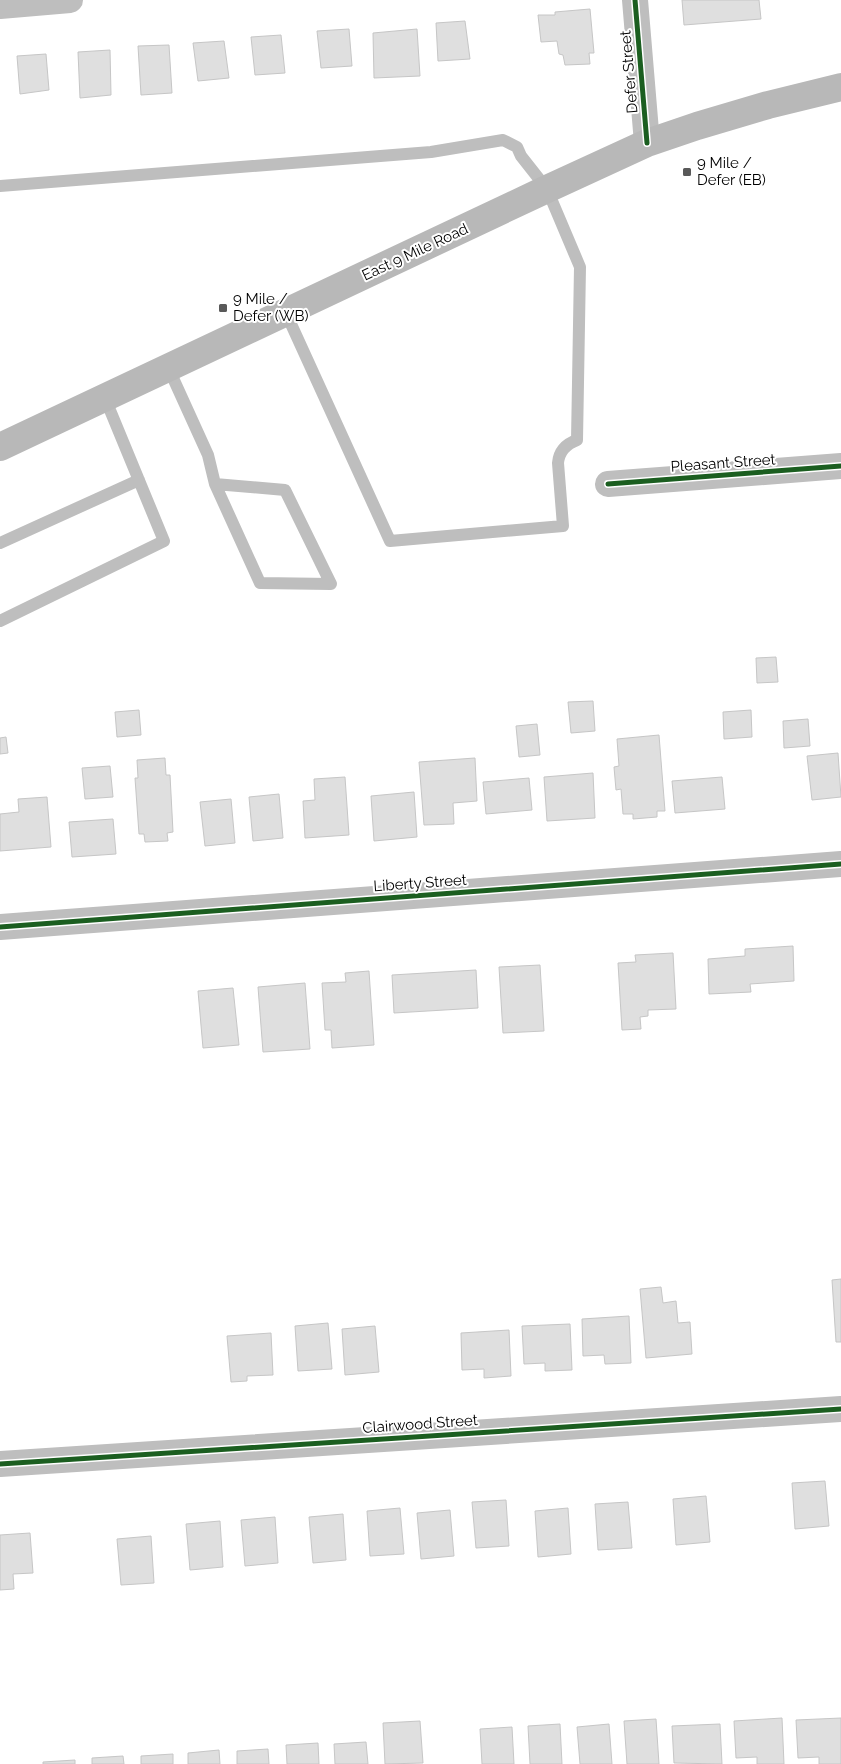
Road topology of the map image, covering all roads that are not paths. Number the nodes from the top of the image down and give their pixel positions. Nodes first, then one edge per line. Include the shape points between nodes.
1 (70, 0) edge
2 (635, 0) edge
3 (0, 6) edge
4 (841, 87) edge
5 (647, 143) junction
6 (0, 186) edge
7 (547, 189) junction
8 (286, 313) junction
9 (168, 367) junction
10 (105, 398) junction
11 (0, 447) edge
12 (841, 466) edge
13 (139, 480) junction
14 (215, 484) junction
15 (608, 484) dead end
16 (0, 543) edge
17 (0, 621) edge
18 (841, 864) edge
19 (0, 927) edge
20 (841, 1409) edge
21 (0, 1464) edge

1 - 3 street
2 - 5 street, Defer Street
4 - 5 main road, East 9 Mile Road via 768,105
5 - 7 main road, East 9 Mile Road
6 - 7 lane via 431,152 504,140 517,147
7 - 8 main road, East 9 Mile Road
7 - 8 lane via 580,266 577,440 570,442 559,454 558,463 563,526 390,541
8 - 9 main road, East 9 Mile Road
9 - 10 main road, East 9 Mile Road
9 - 14 lane via 208,455
10 - 11 main road, East 9 Mile Road
10 - 13 lane
12 - 15 street, Pleasant Street
13 - 16 lane
13 - 17 lane via 164,541
14 - 14 lane via 260,583 331,584 285,490
18 - 19 street, Liberty Street
20 - 21 street, Clairwood Street

